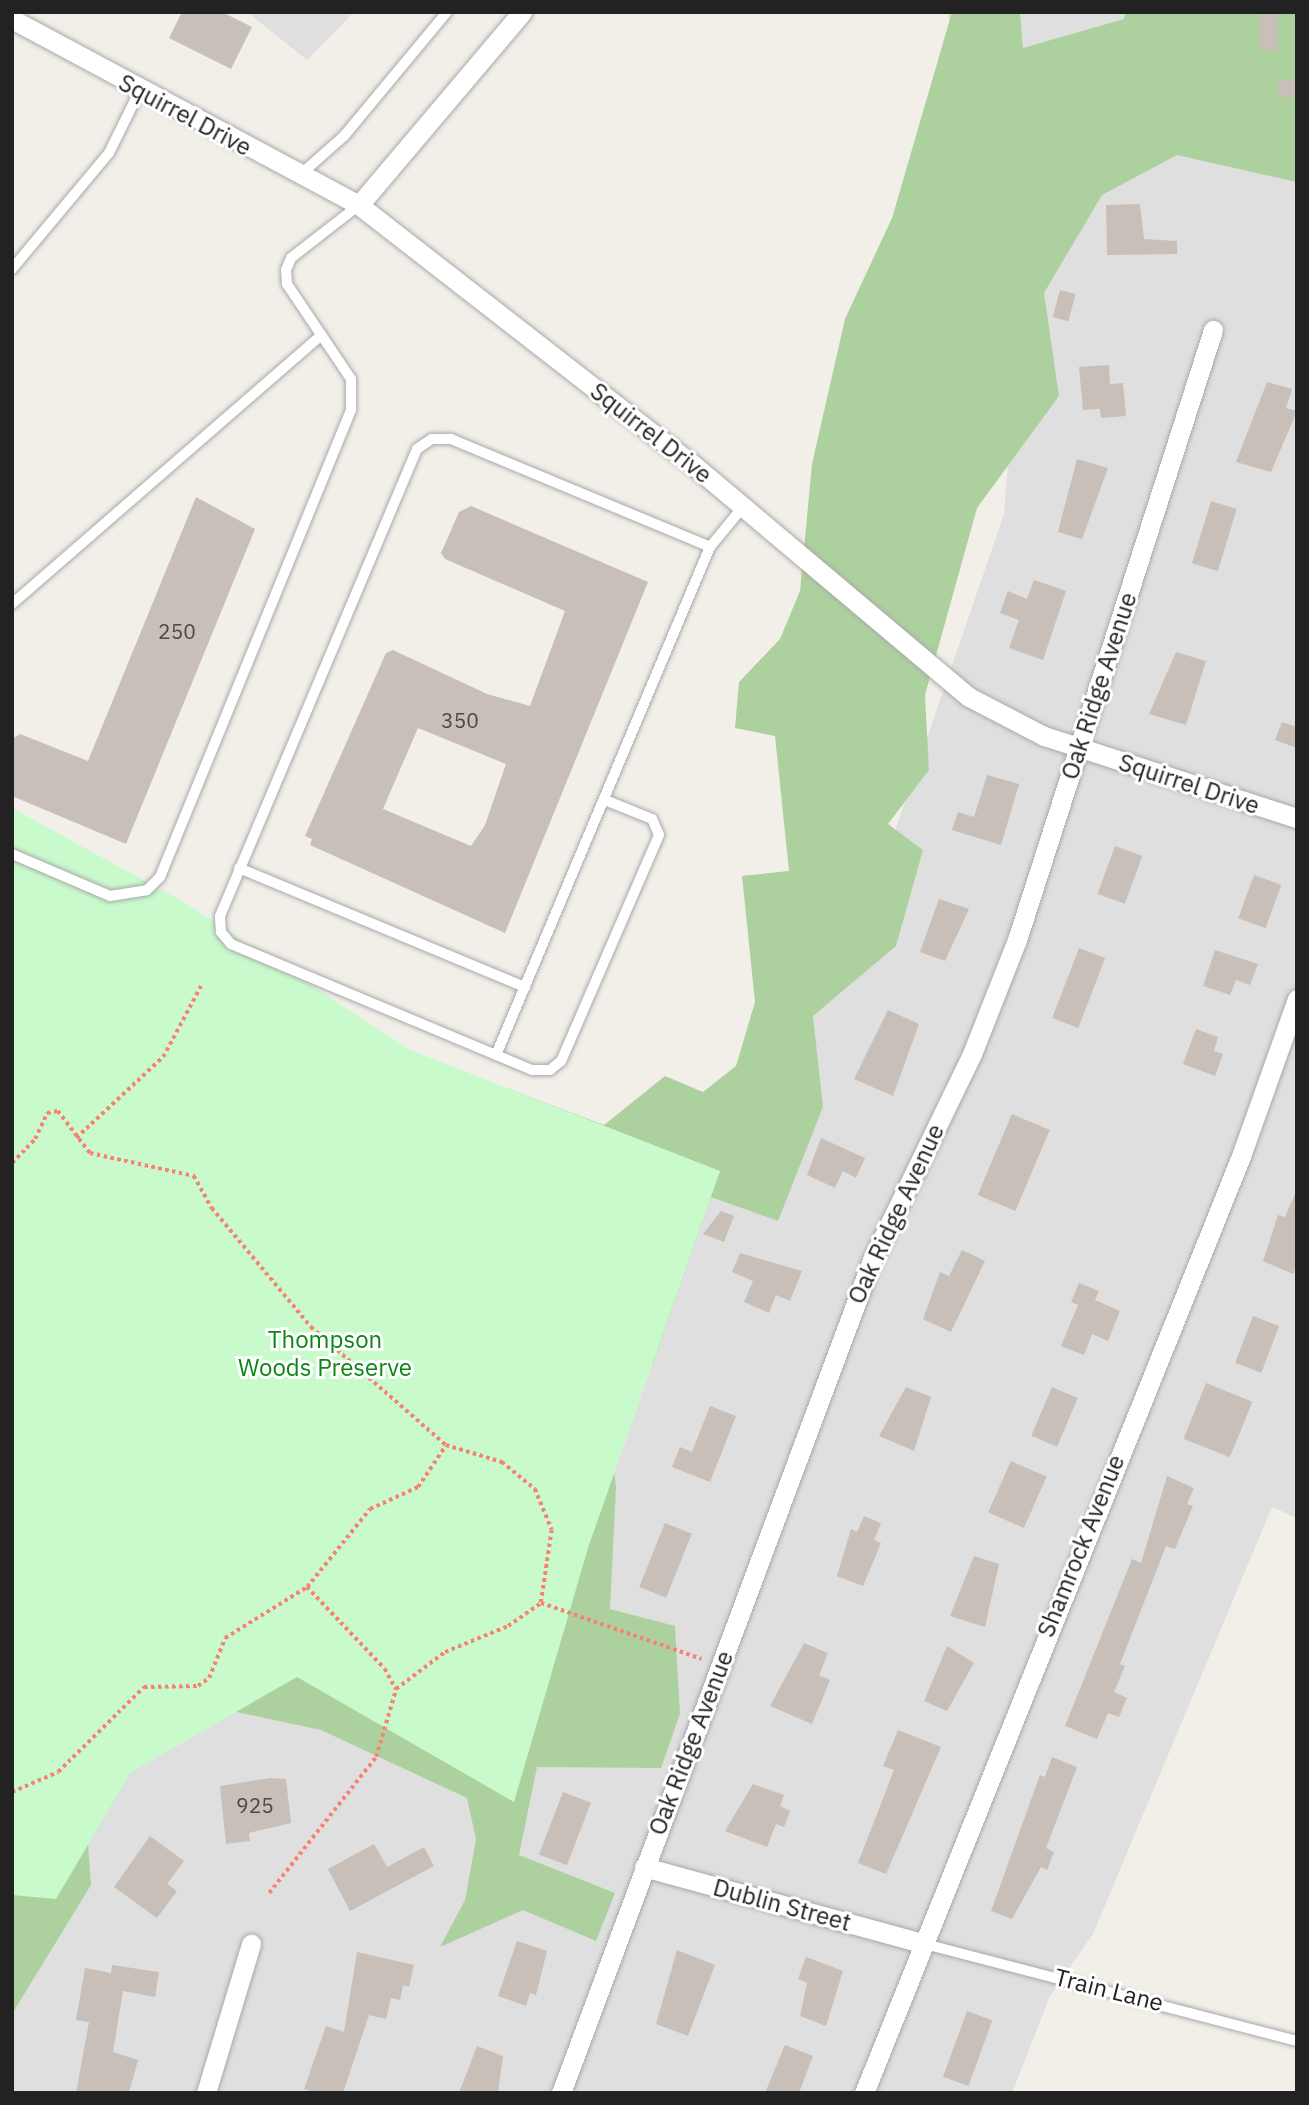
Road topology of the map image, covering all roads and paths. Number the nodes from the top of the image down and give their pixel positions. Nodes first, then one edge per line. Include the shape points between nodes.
1 (447, 12) edge
2 (522, 12) edge
3 (12, 19) edge
4 (139, 92) junction
5 (301, 174) junction
6 (359, 205) junction
7 (12, 269) edge
8 (1213, 330) dead end
9 (321, 335) junction
10 (742, 508) junction
11 (710, 547) junction
12 (12, 604) edge
13 (1079, 749) junction
14 (605, 800) junction
15 (1297, 818) edge
16 (12, 853) edge
17 (239, 868) junction
18 (202, 984) dead end
19 (525, 987) junction
20 (1297, 999) edge
21 (496, 1055) junction
22 (76, 1138) junction
23 (12, 1163) edge
24 (446, 1444) junction
25 (307, 1587) junction
26 (541, 1603) junction
27 (722, 1663) junction
28 (396, 1689) junction
29 (12, 1792) edge
30 (644, 1867) junction
31 (269, 1893) dead end
32 (920, 1943) junction
33 (251, 1944) dead end
34 (1297, 2041) edge
35 (206, 2093) edge
36 (561, 2093) edge
37 (864, 2093) edge

1 - 5 lane via 344,136
2 - 6 street
3 - 4 street, Squirrel Drive
4 - 5 street, Squirrel Drive
4 - 7 lane via 109,153
5 - 6 street, Squirrel Drive
6 - 9 lane via 290,258 286,270 287,284
6 - 10 street, Squirrel Drive
8 - 13 street, Oak Ridge Avenue
9 - 12 lane
9 - 16 lane via 351,379 351,410 160,877 147,890 110,896
10 - 11 lane
10 - 13 street, Squirrel Drive via 969,697
11 - 14 lane
11 - 17 lane via 452,439 432,439 417,449
13 - 15 street, Squirrel Drive
13 - 27 street, Oak Ridge Avenue via 972,1054 872,1260
14 - 19 lane
14 - 21 lane via 652,819 659,835 561,1061 550,1070 532,1070
17 - 19 lane
17 - 21 lane via 219,916 221,932 231,944
18 - 22 path via 163,1057
19 - 21 lane
20 - 32 street, Shamrock Avenue via 1241,1156
22 - 23 path via 58,1111 47,1113 35,1139
22 - 24 path via 100,1156 167,1165 194,1176 212,1208 311,1327
24 - 25 path via 418,1488 370,1509
24 - 26 path via 502,1462 535,1489 552,1530
25 - 28 path via 385,1669
25 - 29 path via 225,1638 209,1678 198,1686 144,1688 58,1772
26 - 27 path via 680,1654
26 - 28 path via 508,1626 445,1652
27 - 30 street, Oak Ridge Avenue
28 - 31 path via 376,1757
30 - 32 street, Dublin Street
30 - 36 street, Oak Ridge Avenue
32 - 34 lane, Train Lane
32 - 37 street, Shamrock Avenue
33 - 35 street

